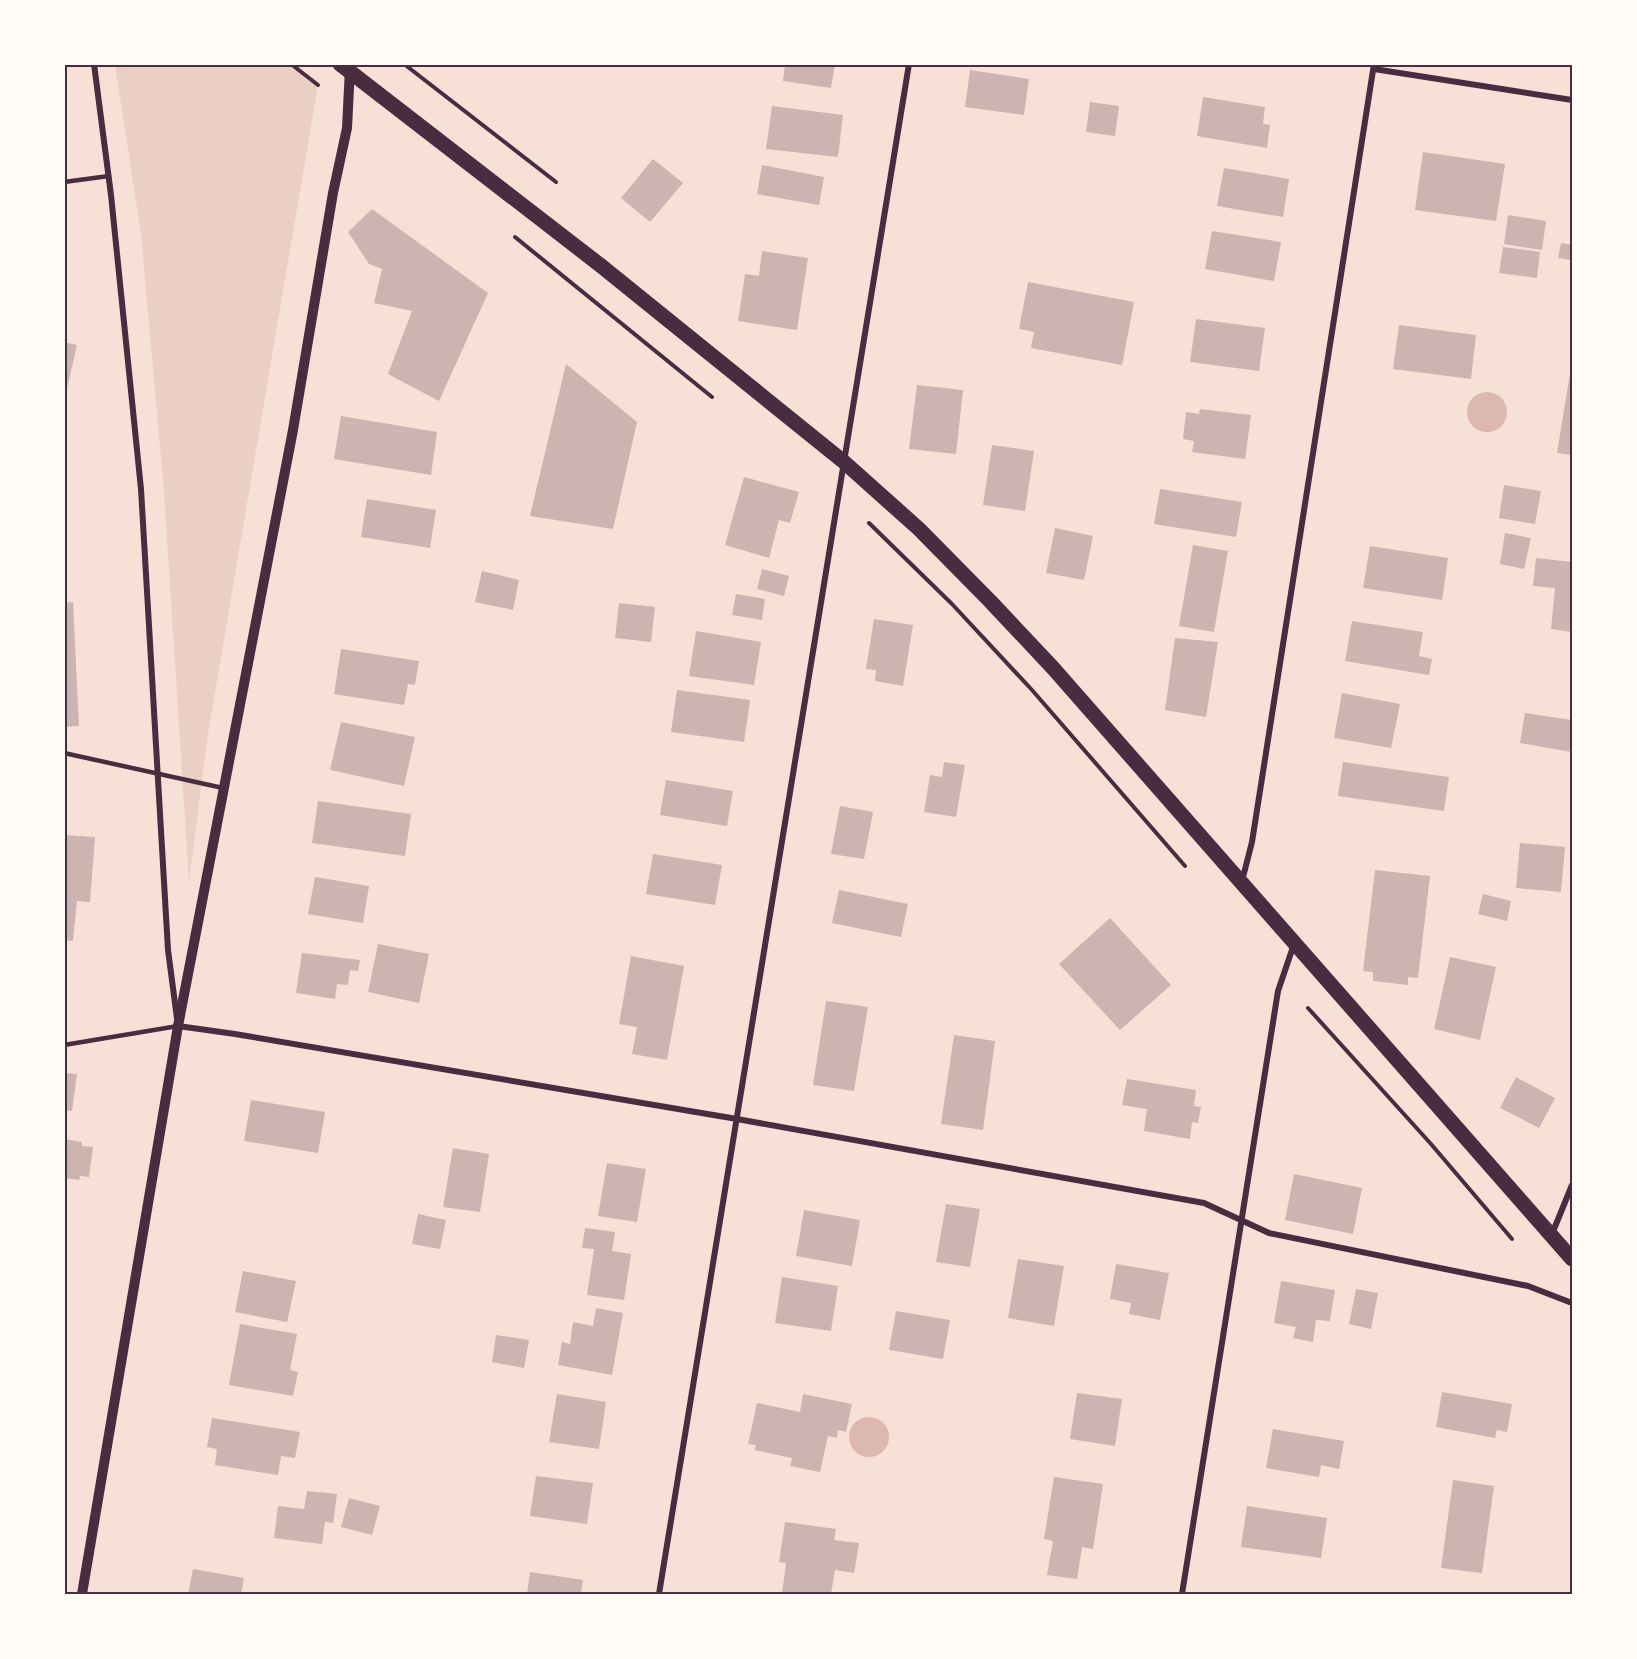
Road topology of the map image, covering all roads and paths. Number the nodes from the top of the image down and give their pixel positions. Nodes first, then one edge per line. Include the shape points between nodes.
1 (94, 64) edge
2 (291, 64) edge
3 (404, 64) edge
4 (909, 64) edge
5 (346, 67) edge
6 (1374, 67) edge
7 (318, 85) dead end
8 (1572, 100) edge
9 (109, 176) junction
10 (64, 182) edge
11 (556, 182) dead end
12 (515, 237) dead end
13 (712, 397) dead end
14 (844, 462) junction
15 (868, 523) dead end
16 (64, 753) edge
17 (159, 772) junction
18 (224, 788) junction
19 (1185, 866) dead end
20 (1242, 883) junction
21 (1295, 943) junction
22 (1308, 1008) dead end
23 (178, 1026) junction
24 (64, 1045) edge
25 (737, 1119) junction
26 (1572, 1185) edge
27 (1242, 1221) junction
28 (1552, 1235) junction
29 (1512, 1239) dead end
30 (1572, 1259) edge
31 (1572, 1303) edge
32 (82, 1594) edge
33 (659, 1594) edge
34 (1182, 1594) edge

1 - 9 street
2 - 7 path
3 - 11 path
4 - 14 street
5 - 14 main road
5 - 18 street via 347,128
6 - 8 street
6 - 20 street via 1252,842
9 - 10 lane
9 - 17 street via 141,489
12 - 13 path
14 - 20 main road via 919,529 990,601
14 - 25 street
15 - 19 path via 984,638
16 - 17 lane
17 - 18 lane
17 - 23 street via 168,950
18 - 23 street
20 - 21 main road
21 - 27 street via 1278,991
21 - 28 main road
22 - 29 path
23 - 24 lane
23 - 25 street
23 - 32 street
25 - 27 street via 1204,1203
25 - 33 street
26 - 28 street
27 - 31 street via 1269,1233 1528,1286
27 - 34 street
28 - 30 main road

